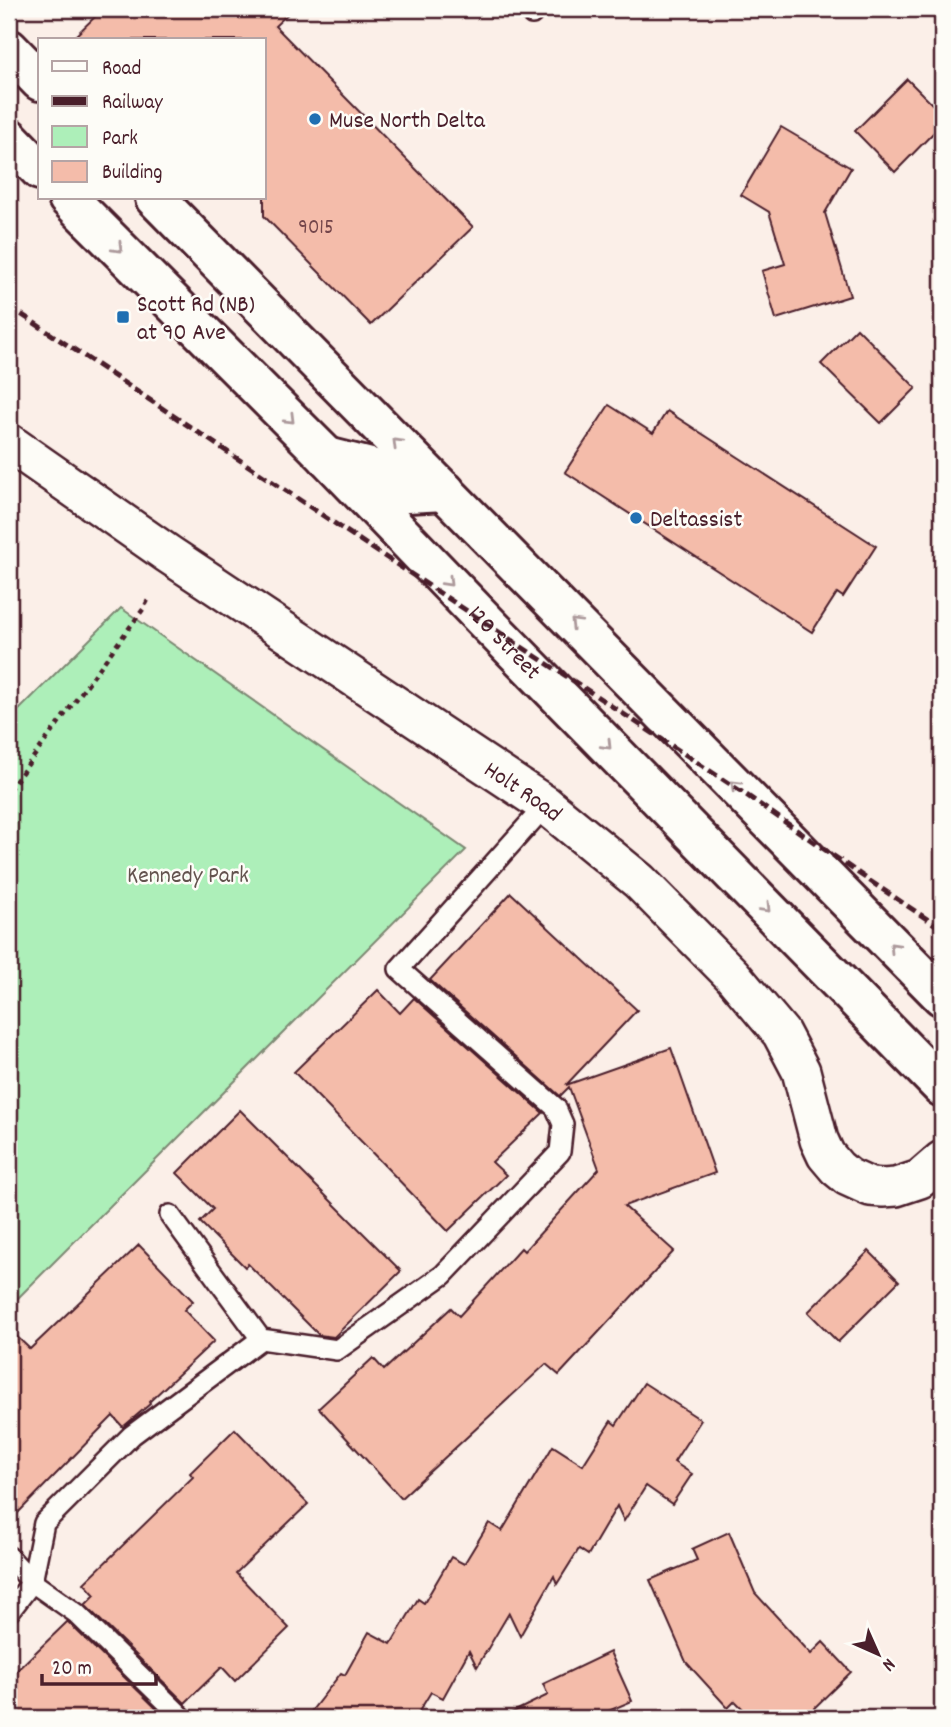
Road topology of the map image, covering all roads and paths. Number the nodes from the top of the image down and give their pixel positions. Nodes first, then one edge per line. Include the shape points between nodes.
1 (9, 49) edge
2 (38, 79) edge
3 (9, 138) edge
4 (38, 168) edge
5 (70, 200) edge
6 (157, 200) edge
7 (9, 443) edge
8 (327, 457) junction
9 (445, 491) junction
10 (148, 600) dead end
11 (9, 790) edge
12 (546, 805) junction
13 (942, 996) edge
14 (942, 1087) edge
15 (942, 1160) edge
16 (170, 1215) dead end
17 (261, 1339) junction
18 (9, 1557) edge
19 (32, 1583) junction
20 (9, 1612) edge
21 (183, 1718) edge

1 - 2 main road
3 - 4 main road
5 -> 8 main road, 120 Street
9 -> 6 main road
7 - 12 street, Holt Road
8 - 9 main road via 378,470 407,493
8 -> 14 main road, 120 Street
13 -> 9 main road
10 - 11 path
12 - 15 street, Holt Road via 639,881 760,1006 792,1051 819,1140 837,1168 859,1183 883,1188 920,1179
12 - 17 lane via 399,969 556,1108 563,1124 560,1152 443,1275 337,1350
16 - 17 lane
17 - 19 lane via 132,1435 44,1523
18 - 19 lane
19 - 20 lane
19 - 21 lane via 76,1613

